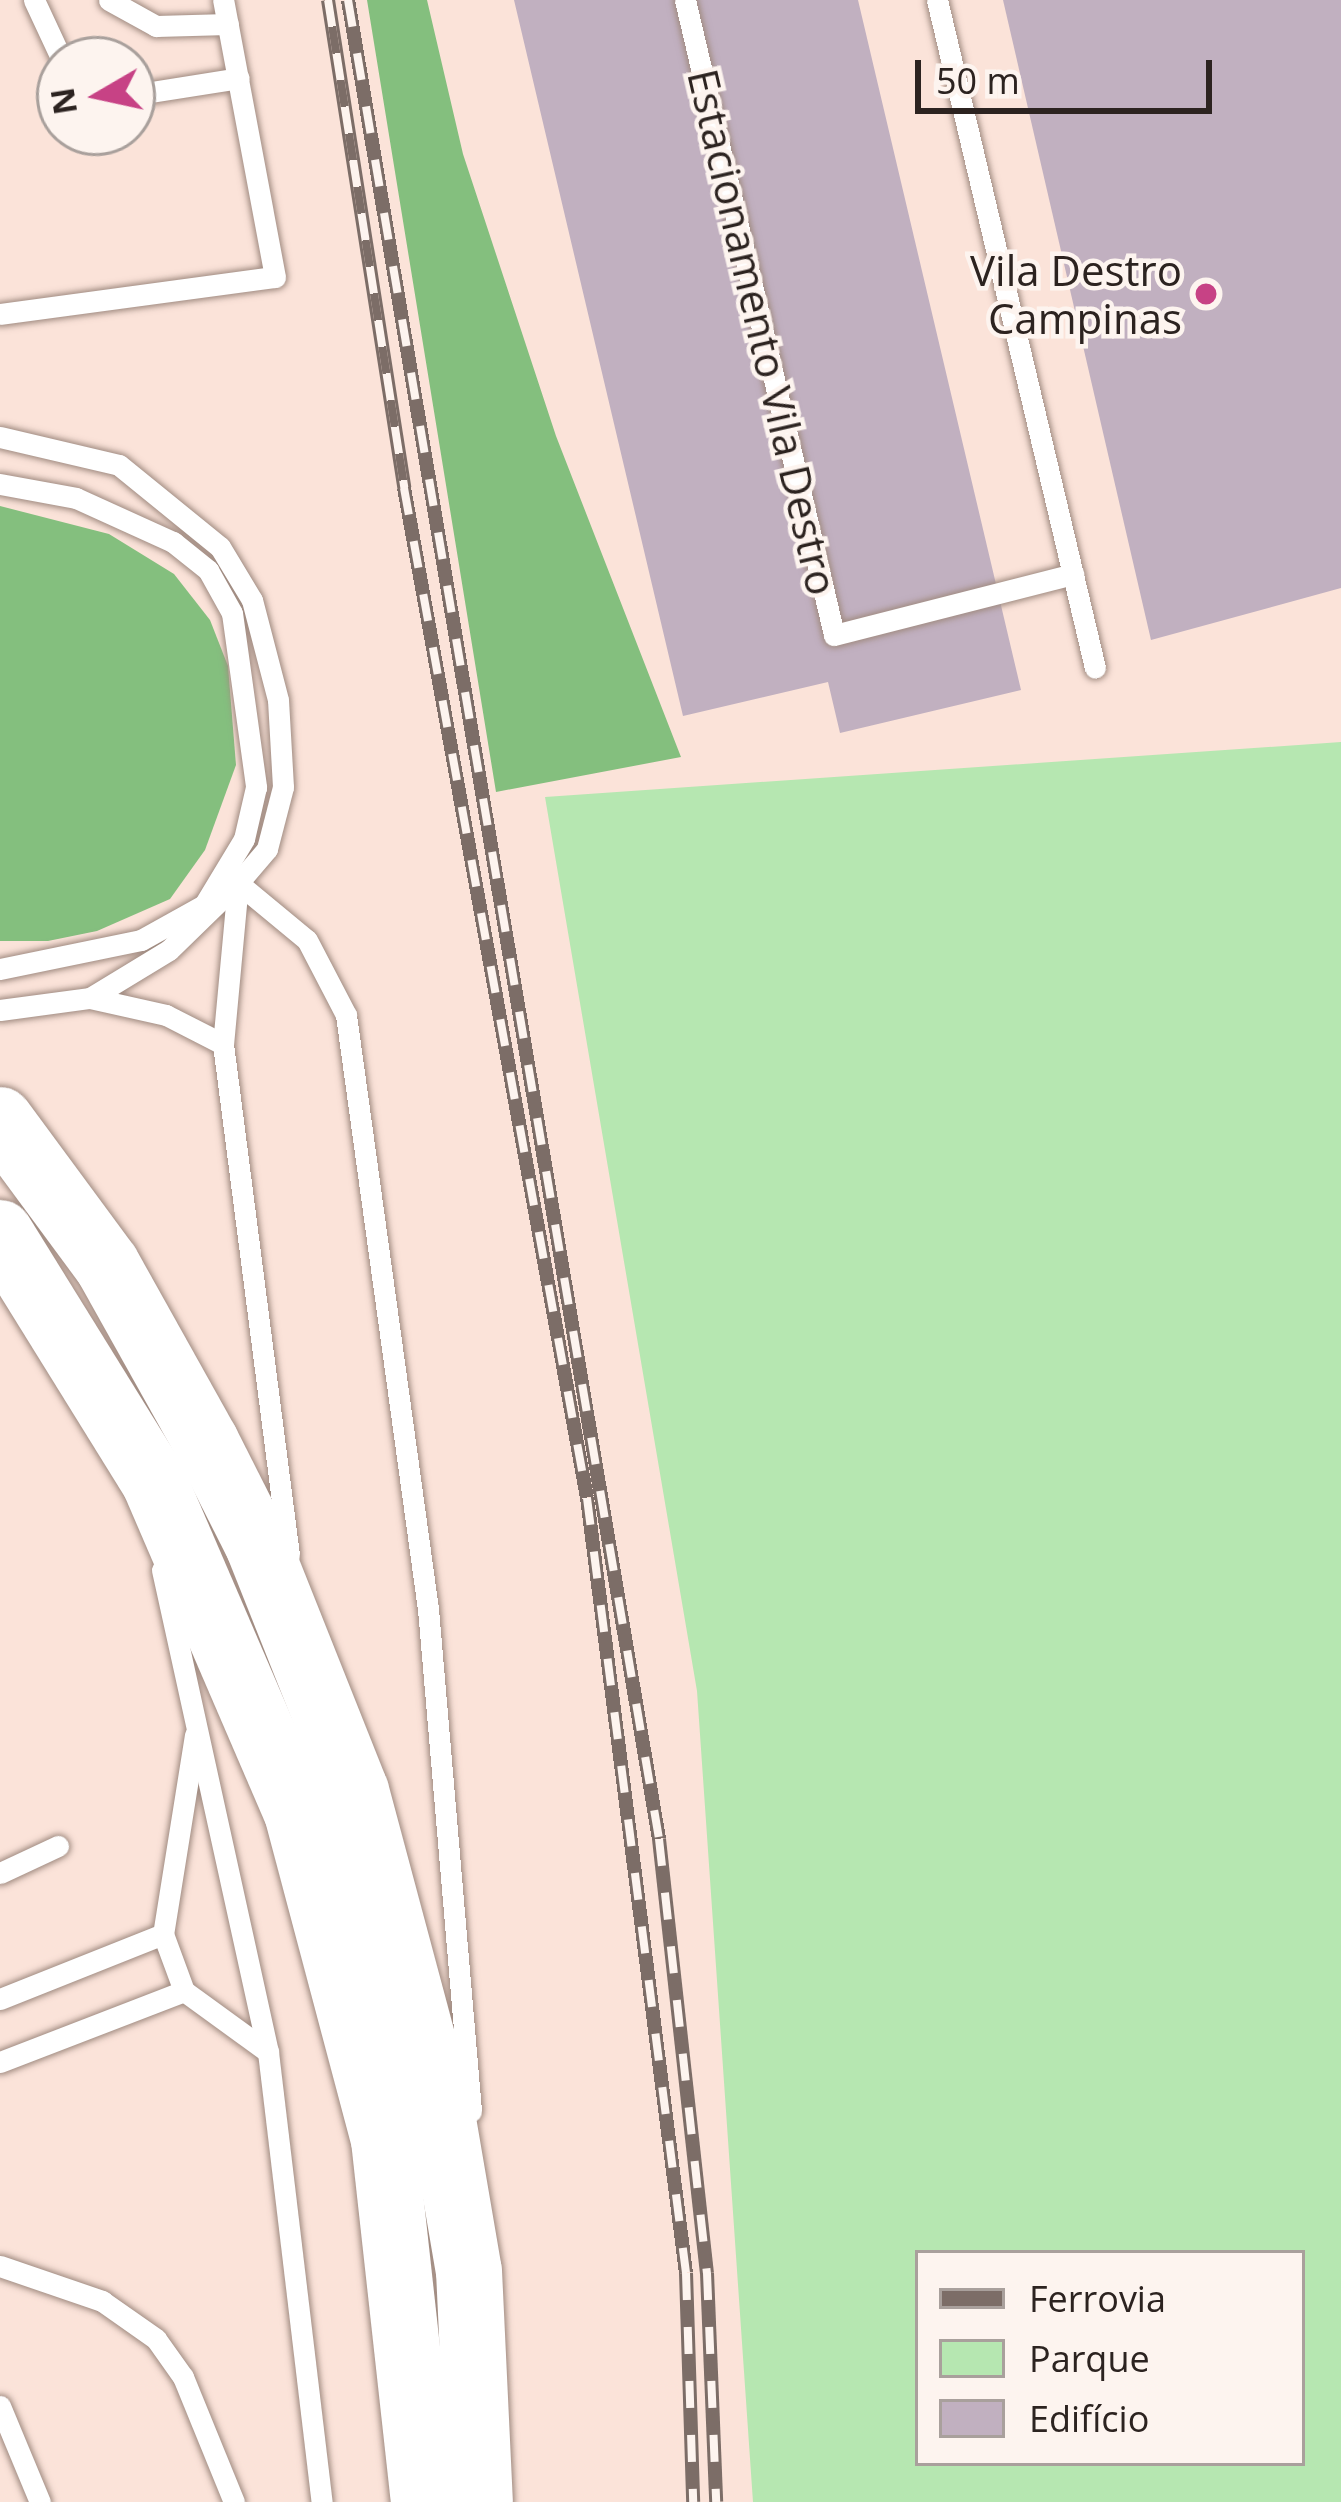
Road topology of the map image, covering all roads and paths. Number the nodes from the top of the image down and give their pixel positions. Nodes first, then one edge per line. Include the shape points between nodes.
1 (34, 0) edge
2 (110, 0) edge
3 (223, 0) edge
4 (685, 0) edge
5 (938, 0) edge
6 (228, 24) junction
7 (51, 36) edge
8 (239, 77) junction
9 (156, 91) edge
10 (0, 314) edge
11 (0, 437) edge
12 (0, 484) edge
13 (1072, 574) junction
14 (1095, 668) dead end
15 (238, 883) junction
16 (0, 969) edge
17 (90, 998) junction
18 (0, 1010) edge
19 (224, 1044) junction
20 (0, 1120) edge
21 (0, 1232) edge
22 (54, 1309) junction
23 (134, 1499) dead end
24 (151, 1542) dead end
25 (301, 1645) junction
26 (196, 1729) junction
27 (58, 1846) dead end
28 (0, 1873) edge
29 (163, 1934) junction
30 (184, 1991) junction
31 (0, 1999) edge
32 (268, 2052) junction
33 (0, 2062) edge
34 (472, 2126) dead end
35 (474, 2150) dead end
36 (0, 2266) edge
37 (0, 2406) edge
38 (461, 2492) edge
39 (40, 2502) edge
40 (234, 2502) edge
41 (322, 2502) edge

1 - 7 lane
2 - 6 lane via 156,26
3 - 6 lane
4 - 13 lane, Estacionamento Vila Destro via 834,634
5 - 13 lane
6 - 8 lane
8 - 9 lane
8 - 10 lane via 275,277
11 - 15 lane via 119,466 220,547 252,600 278,700 283,788 267,849
12 - 16 lane via 76,498 173,542 208,570 232,613 256,787 244,839 204,904 141,940
13 - 14 lane
15 - 17 lane via 169,950
15 - 19 lane
15 - 34 lane via 307,940 330,976 353,1045 428,1609
17 - 18 lane
17 - 19 lane via 166,1015
19 - 25 lane
20 - 25 highway via 107,1265 227,1484
21 - 22 highway
22 - 23 lane
22 - 38 highway via 209,1597 263,1720 332,1921
24 - 26 lane
25 - 38 highway via 356,1791 442,2108 469,2271
26 - 29 lane
26 - 32 lane
27 - 28 lane
29 - 30 lane
29 - 31 lane
30 - 32 lane
30 - 33 lane
32 - 41 lane
35 - 38 lane via 484,2291
36 - 40 lane via 103,2301 156,2339 183,2377
37 - 39 lane

